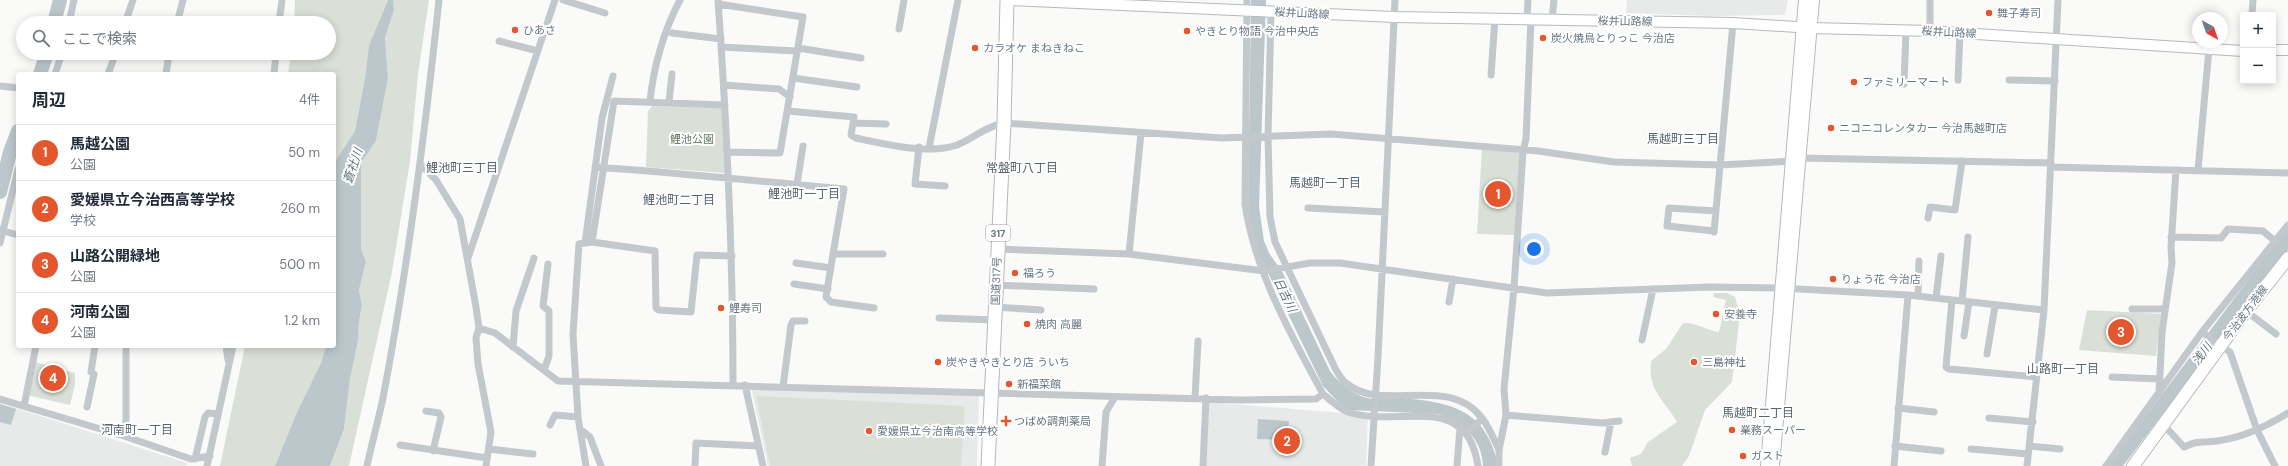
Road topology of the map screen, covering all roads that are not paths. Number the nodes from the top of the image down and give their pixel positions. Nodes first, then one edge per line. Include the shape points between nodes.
1 (74, 0) edge
2 (133, 0) edge
3 (183, 0) edge
4 (282, 0) edge
5 (439, 0) edge
6 (555, 0) edge
7 (563, 0) edge
8 (680, 0) edge
9 (904, 0) edge
10 (958, 0) edge
11 (1008, 0) edge
12 (1395, 0) edge
13 (1528, 0) edge
14 (1554, 0) edge
15 (1804, 0) edge
16 (1814, 0) edge
17 (1930, 0) edge
18 (2058, 0) edge
19 (2253, 0) edge
20 (718, 2) edge
21 (1148, 3) edge
22 (1247, 7) edge
23 (1271, 11) junction
24 (2252, 12) edge
25 (605, 13) dead end
26 (71, 16) edge
27 (128, 16) edge
28 (179, 16) edge
29 (280, 16) edge
30 (1394, 17) junction
31 (1494, 18) junction
32 (1529, 19) junction
33 (1552, 19) junction
34 (1733, 23) junction
35 (1801, 28) junction
36 (1812, 28) junction
37 (899, 29) dead end
38 (1906, 30) junction
39 (1930, 31) junction
40 (1960, 32) junction
41 (672, 34) dead end
42 (2057, 38) junction
43 (721, 39) junction
44 (499, 41) dead end
45 (721, 47) junction
46 (2209, 49) junction
47 (798, 50) junction
48 (2276, 50) edge
49 (2288, 50) edge
50 (538, 51) junction
51 (2240, 51) edge
52 (861, 58) dead end
53 (60, 60) edge
54 (113, 60) edge
55 (168, 60) edge
56 (275, 60) edge
57 (56, 72) edge
58 (109, 72) edge
59 (166, 72) edge
60 (274, 72) edge
61 (672, 74) dead end
62 (1491, 75) dead end
63 (613, 76) dead end
64 (793, 78) junction
65 (1958, 80) dead end
66 (2009, 80) dead end
67 (2055, 81) junction
68 (1904, 84) dead end
69 (724, 85) junction
70 (0, 86) edge
71 (856, 87) dead end
72 (16, 88) edge
73 (790, 97) junction
74 (650, 102) junction
75 (669, 102) junction
76 (725, 105) junction
77 (788, 111) junction
78 (853, 123) junction
79 (1004, 123) junction
80 (886, 124) dead end
81 (1141, 133) junction
82 (1268, 137) junction
83 (1247, 138) junction
84 (1388, 139) junction
85 (803, 146) dead end
86 (919, 148) junction
87 (929, 148) junction
88 (1523, 151) junction
89 (727, 152) junction
90 (1797, 160) junction
91 (1962, 161) junction
92 (420, 164) junction
93 (2051, 165) junction
94 (1720, 166) junction
95 (595, 167) junction
96 (603, 168) junction
97 (2176, 170) junction
98 (2198, 170) junction
99 (2288, 173) edge
100 (16, 177) edge
101 (729, 180) junction
102 (797, 184) junction
103 (945, 186) dead end
104 (1308, 208) dead end
105 (1716, 211) junction
106 (1385, 212) junction
107 (1928, 218) dead end
108 (2288, 225) edge
109 (2, 231) edge
110 (16, 234) edge
111 (1968, 237) dead end
112 (2171, 237) junction
113 (2275, 241) junction
114 (588, 242) junction
115 (0, 243) edge
116 (997, 250) junction
117 (833, 254) junction
118 (883, 254) dead end
119 (1129, 254) junction
120 (732, 256) junction
121 (1941, 256) dead end
122 (534, 258) dead end
123 (2288, 258) edge
124 (467, 260) junction
125 (1919, 261) dead end
126 (796, 263) dead end
127 (548, 264) dead end
128 (1286, 266) junction
129 (831, 268) junction
130 (1382, 268) junction
131 (1264, 271) junction
132 (1453, 279) junction
133 (794, 284) dead end
134 (996, 285) junction
135 (828, 288) junction
136 (1514, 288) junction
137 (1780, 288) junction
138 (1790, 288) junction
139 (1094, 289) dead end
140 (1653, 289) junction
141 (1908, 295) junction
142 (1918, 296) junction
143 (1936, 298) junction
144 (1952, 300) junction
145 (1449, 302) dead end
146 (1965, 302) junction
147 (1995, 306) junction
148 (874, 308) dead end
149 (2132, 308) dead end
150 (2165, 309) junction
151 (1041, 310) dead end
152 (2044, 310) junction
153 (2246, 311) junction
154 (994, 314) junction
155 (939, 318) dead end
156 (805, 321) dead end
157 (479, 328) junction
158 (2203, 332) junction
159 (2276, 334) dead end
160 (1964, 336) dead end
161 (1642, 340) dead end
162 (1198, 341) dead end
163 (2220, 344) junction
164 (513, 347) junction
165 (36, 348) edge
166 (95, 348) edge
167 (126, 348) edge
168 (226, 348) edge
169 (233, 348) edge
170 (1987, 354) dead end
171 (229, 364) junction
172 (544, 370) junction
173 (2036, 377) junction
174 (2112, 377) dead end
175 (2160, 379) junction
176 (576, 382) junction
177 (733, 385) junction
178 (745, 385) junction
179 (783, 387) junction
180 (992, 394) junction
181 (1324, 394) junction
182 (1375, 394) junction
183 (2159, 394) junction
184 (1115, 397) junction
185 (1194, 398) junction
186 (1206, 398) junction
187 (0, 399) edge
188 (24, 406) junction
189 (86, 407) dead end
190 (1898, 408) junction
191 (426, 411) dead end
192 (1934, 412) dead end
193 (2288, 412) edge
194 (218, 414) junction
195 (1374, 415) junction
196 (1506, 415) junction
197 (578, 417) junction
198 (1989, 418) dead end
199 (1482, 419) junction
200 (1619, 421) dead end
201 (1611, 422) junction
202 (2033, 422) junction
203 (2163, 424) junction
204 (550, 425) dead end
205 (1460, 428) junction
206 (580, 429) junction
207 (2257, 430) junction
208 (1467, 433) junction
209 (124, 436) junction
210 (400, 445) dead end
211 (758, 446) junction
212 (1894, 446) junction
213 (489, 449) junction
214 (1971, 449) dead end
215 (2060, 449) dead end
216 (1499, 450) junction
217 (2029, 450) junction
218 (433, 451) junction
219 (1605, 452) dead end
220 (1941, 452) dead end
221 (533, 454) dead end
222 (210, 456) junction
223 (487, 458) junction
224 (193, 461) edge
225 (207, 466) edge
226 (367, 466) edge
227 (486, 466) edge
228 (586, 466) edge
229 (601, 466) edge
230 (695, 466) edge
231 (763, 466) edge
232 (988, 466) edge
233 (1102, 466) edge
234 (1203, 466) edge
235 (1371, 466) edge
236 (1457, 466) edge
237 (1478, 466) edge
238 (1499, 466) edge
239 (1766, 466) edge
240 (1774, 466) edge
241 (1894, 466) edge
242 (2027, 466) edge
243 (2106, 466) edge
244 (2133, 466) edge
245 (2276, 466) edge

1 - 26 street
2 - 27 street
3 - 28 street
4 - 29 street
5 - 92 street
6 - 50 street
7 - 25 street
8 - 74 street via 670,18
9 - 37 street
10 - 87 street
11 - 21 main road, 桜井山路線
11 - 79 highway, 国道317号 / 317
12 - 30 street
13 - 32 street
14 - 33 street
15 - 35 main road
16 - 36 main road
17 - 39 street
18 - 42 street
19 - 24 street
20 - 43 street
20 - 47 street via 803,17
21 - 22 main road, 桜井山路線
22 - 23 main road, 桜井山路線
22 - 83 street
23 - 30 main road, 桜井山路線
23 - 82 street
30 - 31 main road, 桜井山路線
30 - 84 street
31 - 32 main road, 桜井山路線
31 - 62 street
32 - 33 main road, 桜井山路線
32 - 88 street via 1526,139
33 - 34 main road, 桜井山路線
34 - 35 main road, 桜井山路線
34 - 94 street
35 - 36 main road, 桜井山路線
35 - 90 main road
36 - 38 main road, 桜井山路線
36 - 90 main road
38 - 39 main road, 桜井山路線
38 - 68 street
39 - 40 main road, 桜井山路線
40 - 42 main road, 桜井山路線
40 - 65 street
41 - 43 street
42 - 46 main road, 桜井山路線
42 - 67 street
43 - 45 street
44 - 50 street
45 - 47 street
45 - 69 street
46 - 51 main road, 桜井山路線
46 - 98 street
47 - 52 street
47 - 64 street
48 - 49 main road
50 - 124 street
53 - 57 street
54 - 58 street
55 - 59 street
56 - 60 street
61 - 75 street
63 - 95 street via 602,118
64 - 71 street
64 - 73 street
66 - 67 street
67 - 93 street
69 - 73 street via 779,89
69 - 76 street
70 - 72 street
73 - 77 street
74 - 75 street
74 - 96 street via 614,101
75 - 76 street
76 - 89 street
77 - 78 street via 854,117
77 - 89 street via 780,153
78 - 80 street
78 - 86 street via 852,135 856,138
79 - 81 street
79 - 87 street via 991,125 957,145
79 - 116 highway, 国道317号 / 317
81 - 83 street
81 - 119 street
82 - 83 street
82 - 84 street via 1331,134
82 - 128 street via 1270,217 1275,242
83 - 131 street via 1245,204 1250,233
84 - 88 street
84 - 106 street
85 - 102 street
86 - 87 street
86 - 103 street via 915,184
88 - 94 street via 1614,162
88 - 136 street
89 - 101 street
90 - 91 street
90 - 94 street
90 - 137 main road
90 - 138 main road
91 - 93 street
91 - 107 street via 1955,210 1930,207
92 - 124 street via 436,180 460,219
92 - 226 street via 382,399
93 - 97 street
93 - 152 street
94 - 105 street
95 - 96 street
95 - 114 street
96 - 101 street
96 - 114 street
97 - 98 street
97 - 112 street
98 - 99 street
100 - 109 street
101 - 102 street
101 - 120 street
102 - 117 street via 844,190
104 - 106 street
105 - 105 street via 1714,232 1667,226 1669,208
106 - 130 street
108 - 113 street
109 - 110 street
109 - 115 street
111 - 146 street
112 - 113 street via 2221,238 2228,230 2263,231
112 - 150 street via 2170,283
113 - 158 street
114 - 120 street via 655,251 656,308 659,310 691,312 697,255
114 - 176 street via 579,244 578,252 573,334
116 - 119 street
116 - 134 highway, 国道317号 / 317
117 - 118 street
117 - 129 street
119 - 131 street
120 - 177 street
121 - 143 street
122 - 164 street via 516,311
123 - 153 main road, 今治波方港線
124 - 157 street
125 - 142 street
126 - 129 street
127 - 172 street via 543,306 549,311 549,356
128 - 130 street via 1340,263
128 - 131 street
128 - 182 street via 1335,368 1345,383
129 - 135 street
130 - 132 street
130 - 182 street
131 - 181 street via 1294,339
132 - 136 street
132 - 145 street
133 - 135 street
134 - 139 street
134 - 154 highway, 国道317号 / 317
135 - 148 street via 826,297 831,302
136 - 140 street via 1546,293
136 - 196 street via 1504,389
137 - 138 street
137 - 140 street
137 - 239 main road
138 - 141 street
138 - 240 main road
140 - 161 street
141 - 142 street
141 - 190 street
142 - 143 street
143 - 144 street
144 - 146 street
144 - 173 street via 1946,368
146 - 147 street
146 - 160 street
147 - 152 street
147 - 170 street
149 - 150 street
150 - 175 street
151 - 154 street
152 - 173 street
153 - 159 street
153 - 163 main road, 今治波方港線
154 - 155 street
154 - 180 highway, 国道317号 / 317
156 - 179 street via 793,321 791,325
157 - 164 street via 495,333
157 - 213 street via 476,338 478,364 491,432
158 - 163 street
158 - 183 street
162 - 185 street
163 - 203 main road, 今治波方港線
163 - 207 street via 2230,352
164 - 172 street
165 - 188 street
166 - 189 street via 91,372 94,374
167 - 209 street
168 - 171 street
169 - 171 street
171 - 194 street
172 - 176 street via 558,381
173 - 202 street
174 - 175 street
175 - 183 street
176 - 177 street
176 - 197 street
177 - 178 street
178 - 179 street
178 - 211 street
179 - 180 street
180 - 184 street
180 - 232 highway, 国道317号 / 317
181 - 186 street via 1316,399
181 - 195 street via 1335,405 1348,412
182 - 195 street
182 - 199 street via 1450,397 1466,405
183 - 243 street
184 - 185 street
184 - 233 street via 1106,412
185 - 186 street
186 - 234 street
187 - 188 street
188 - 209 street
190 - 192 street
190 - 212 street
191 - 218 street via 439,413 441,417
193 - 207 street
194 - 222 street
194 - 224 street via 208,413 205,417
195 - 205 street via 1434,417 1447,420
195 - 235 street
196 - 201 street
196 - 216 street
197 - 204 street via 555,415
197 - 206 street
198 - 202 street
199 - 208 street
199 - 216 street
200 - 201 street
201 - 219 street
202 - 217 street
203 - 207 street via 2184,447 2196,441 2216,441
203 - 244 main road, 今治波方港線
205 - 208 street
205 - 236 street
206 - 228 street
206 - 229 street via 590,437
207 - 245 street
208 - 237 street via 1476,451
209 - 224 street
210 - 218 street
211 - 230 street via 696,443
211 - 231 street
212 - 220 street
212 - 241 street
213 - 221 street
213 - 223 street
214 - 217 street
215 - 217 street
216 - 238 street
217 - 242 street
218 - 223 street
222 - 224 street
222 - 225 street
223 - 227 street

